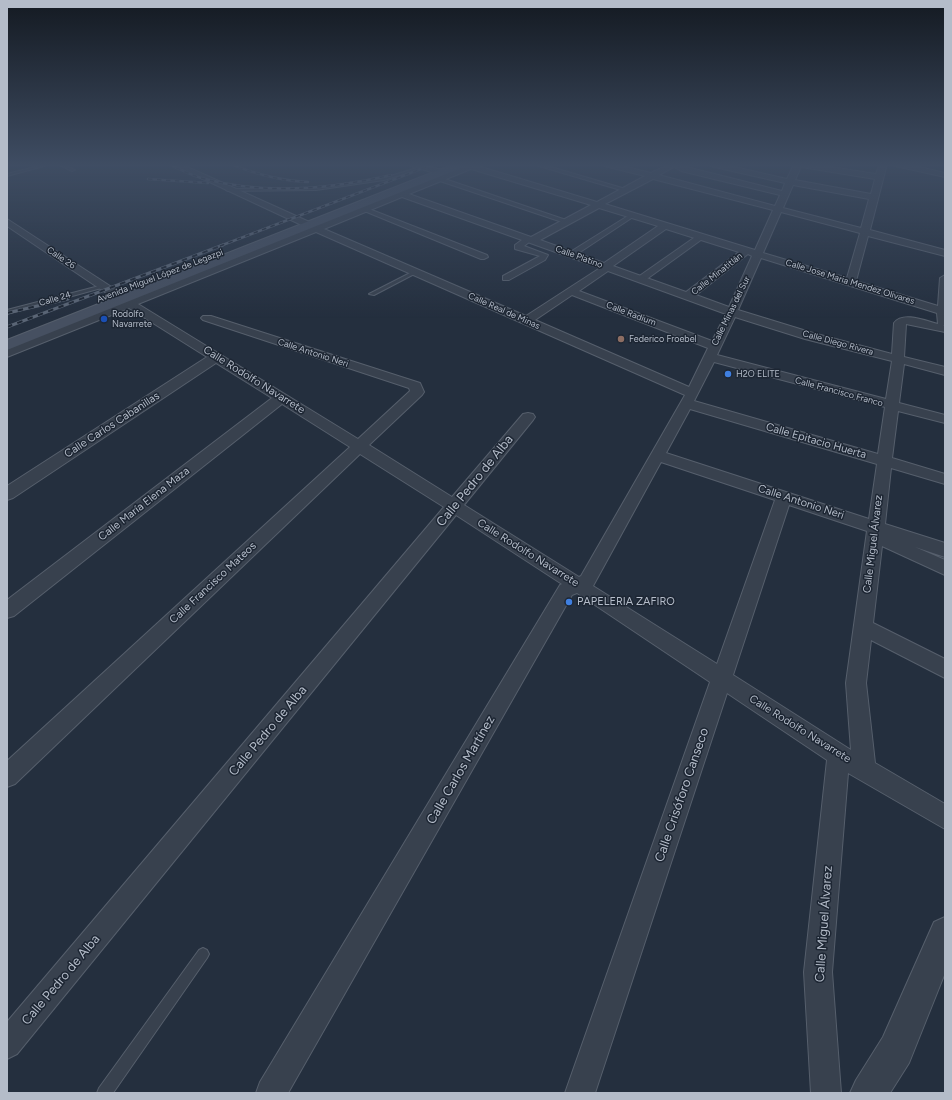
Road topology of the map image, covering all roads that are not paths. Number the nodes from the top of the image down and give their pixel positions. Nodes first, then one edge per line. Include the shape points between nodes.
1 (286, 215) edge
2 (331, 215) edge
3 (342, 215) edge
4 (380, 215) edge
5 (462, 215) edge
6 (550, 215) edge
7 (579, 215) edge
8 (774, 215) edge
9 (802, 215) edge
10 (868, 215) edge
11 (631, 216) joint
12 (7, 222) edge
13 (567, 222) junction
14 (308, 225) junction
15 (664, 226) junction
16 (864, 232) junction
17 (701, 237) junction
18 (531, 240) junction
19 (752, 253) junction
20 (945, 253) edge
21 (571, 254) junction
22 (484, 257) dead end
23 (608, 267) junction
24 (416, 272) junction
25 (506, 278) dead end
26 (945, 278) edge
27 (641, 279) junction
28 (851, 282) junction
29 (103, 286) junction
30 (570, 291) junction
31 (372, 294) dead end
32 (688, 296) junction
33 (122, 299) junction
34 (943, 311) junction
35 (7, 312) edge
36 (732, 312) junction
37 (207, 318) dead end
38 (526, 321) junction
39 (944, 329) edge
40 (7, 335) edge
41 (7, 345) edge
42 (712, 351) junction
43 (7, 353) edge
44 (216, 357) junction
45 (898, 359) junction
46 (945, 371) edge
47 (417, 389) joint
48 (281, 398) junction
49 (689, 398) junction
50 (891, 406) junction
51 (528, 416) dead end
52 (945, 420) edge
53 (359, 446) junction
54 (657, 455) junction
55 (884, 461) junction
56 (945, 479) edge
57 (7, 494) edge
58 (784, 497) junction
59 (454, 507) junction
60 (875, 531) junction
61 (945, 550) edge
62 (945, 568) edge
63 (578, 584) junction
64 (7, 610) edge
65 (863, 627) junction
66 (945, 669) edge
67 (722, 679) junction
68 (839, 754) junction
69 (864, 769) junction
70 (7, 776) edge
71 (945, 817) edge
72 (945, 933) edge
73 (203, 954) dead end
74 (7, 1044) edge
75 (104, 1093) edge
76 (271, 1093) edge
77 (580, 1093) edge
78 (826, 1093) edge
79 (869, 1093) edge

1 - 14 street, Calle Real de Minas
2 - 14 main road, Avenida Miguel López de Legazpi
3 - 14 street, Avenida Miguel López de Legazpi
4 - 22 street
5 - 18 street, Calle Platino
6 - 13 street
7 - 13 street
8 - 19 street, Calle Minas del Sur
9 - 16 street
10 - 16 street
11 - 15 street, Calle Jose Maria Mendez Olivares
11 - 21 street
12 - 29 street, Calle 26
13 - 18 street
14 - 24 street, Calle Real de Minas
14 - 33 main road, Avenida Miguel López de Legazpi
15 - 17 street, Calle Jose Maria Mendez Olivares
15 - 23 street via 608,263
16 - 20 street
16 - 28 street
17 - 19 street, Calle Jose Maria Mendez Olivares
17 - 27 street
18 - 21 street, Calle Platino
18 - 25 street via 518,247 544,255
19 - 28 street, Calle Jose Maria Mendez Olivares
19 - 32 street, Calle Minatitlán
19 - 36 street, Calle Minas del Sur
21 - 23 street, Calle Platino
23 - 27 street, Calle Platino
23 - 30 street
24 - 31 lane
24 - 38 street, Calle Real de Minas
26 - 34 street
27 - 32 street, Calle Platino
28 - 34 street, Calle Jose Maria Mendez Olivares
29 - 33 street, Calle 26
29 - 35 lane, Calle 24
30 - 38 street
30 - 42 street, Calle Radium
32 - 36 street, Calle Platino
33 - 40 main road, Avenida Miguel López de Legazpi
33 - 41 main road, Avenida Miguel López de Legazpi
33 - 43 street, Avenida Miguel López de Legazpi
33 - 44 street, Calle Rodolfo Navarrete
34 - 39 street
36 - 42 street, Calle Minas del Sur
36 - 45 street, Calle Diego Rivera via 809,336
37 - 47 street, Calle Antonio Neri via 415,386
38 - 49 street, Calle Real de Minas
39 - 45 street, Calle Miguel Álvarez via 903,321 900,323
42 - 49 street, Calle Minas del Sur
42 - 50 street, Calle Francisco Franco
44 - 48 street, Calle Rodolfo Navarrete
44 - 57 street, Calle Carlos Cabanillas
45 - 46 street, Calle Diego Rivera
45 - 50 street, Calle Miguel Álvarez
47 - 53 street, Calle Francisco Mateos via 415,395
48 - 53 street, Calle Rodolfo Navarrete
48 - 64 street, Calle María Elena Maza
49 - 54 street, Calle Minas del Sur
49 - 55 street, Calle Epitacio Huerta
50 - 52 street, Calle Francisco Franco
50 - 55 street, Calle Miguel Álvarez
51 - 59 street, Calle Pedro de Alba
53 - 59 street, Calle Rodolfo Navarrete
53 - 70 street, Calle Francisco Mateos
54 - 58 street, Calle Antonio Neri
54 - 63 street, Calle Carlos Martínez via 587,581
55 - 56 street, Calle Epitacio Huerta
55 - 60 street, Calle Miguel Álvarez
58 - 60 street, Calle Antonio Neri
58 - 67 street, Calle Crisóforo Canseco
59 - 63 street, Calle Rodolfo Navarrete
59 - 74 street, Calle Pedro de Alba
60 - 61 street, Calle Antonio Neri
60 - 62 street
60 - 65 street, Calle Miguel Álvarez
63 - 67 street, Calle Rodolfo Navarrete
63 - 76 street, Calle Carlos Martínez via 566,590
65 - 66 street
65 - 69 street, Calle Miguel Álvarez via 856,683
67 - 68 street, Calle Rodolfo Navarrete
67 - 77 street, Calle Crisóforo Canseco
68 - 69 street, Calle Rodolfo Navarrete
68 - 78 street, Calle Miguel Álvarez via 818,972
69 - 71 street, Calle Rodolfo Navarrete
72 - 79 street via 896,1050
73 - 75 lane

